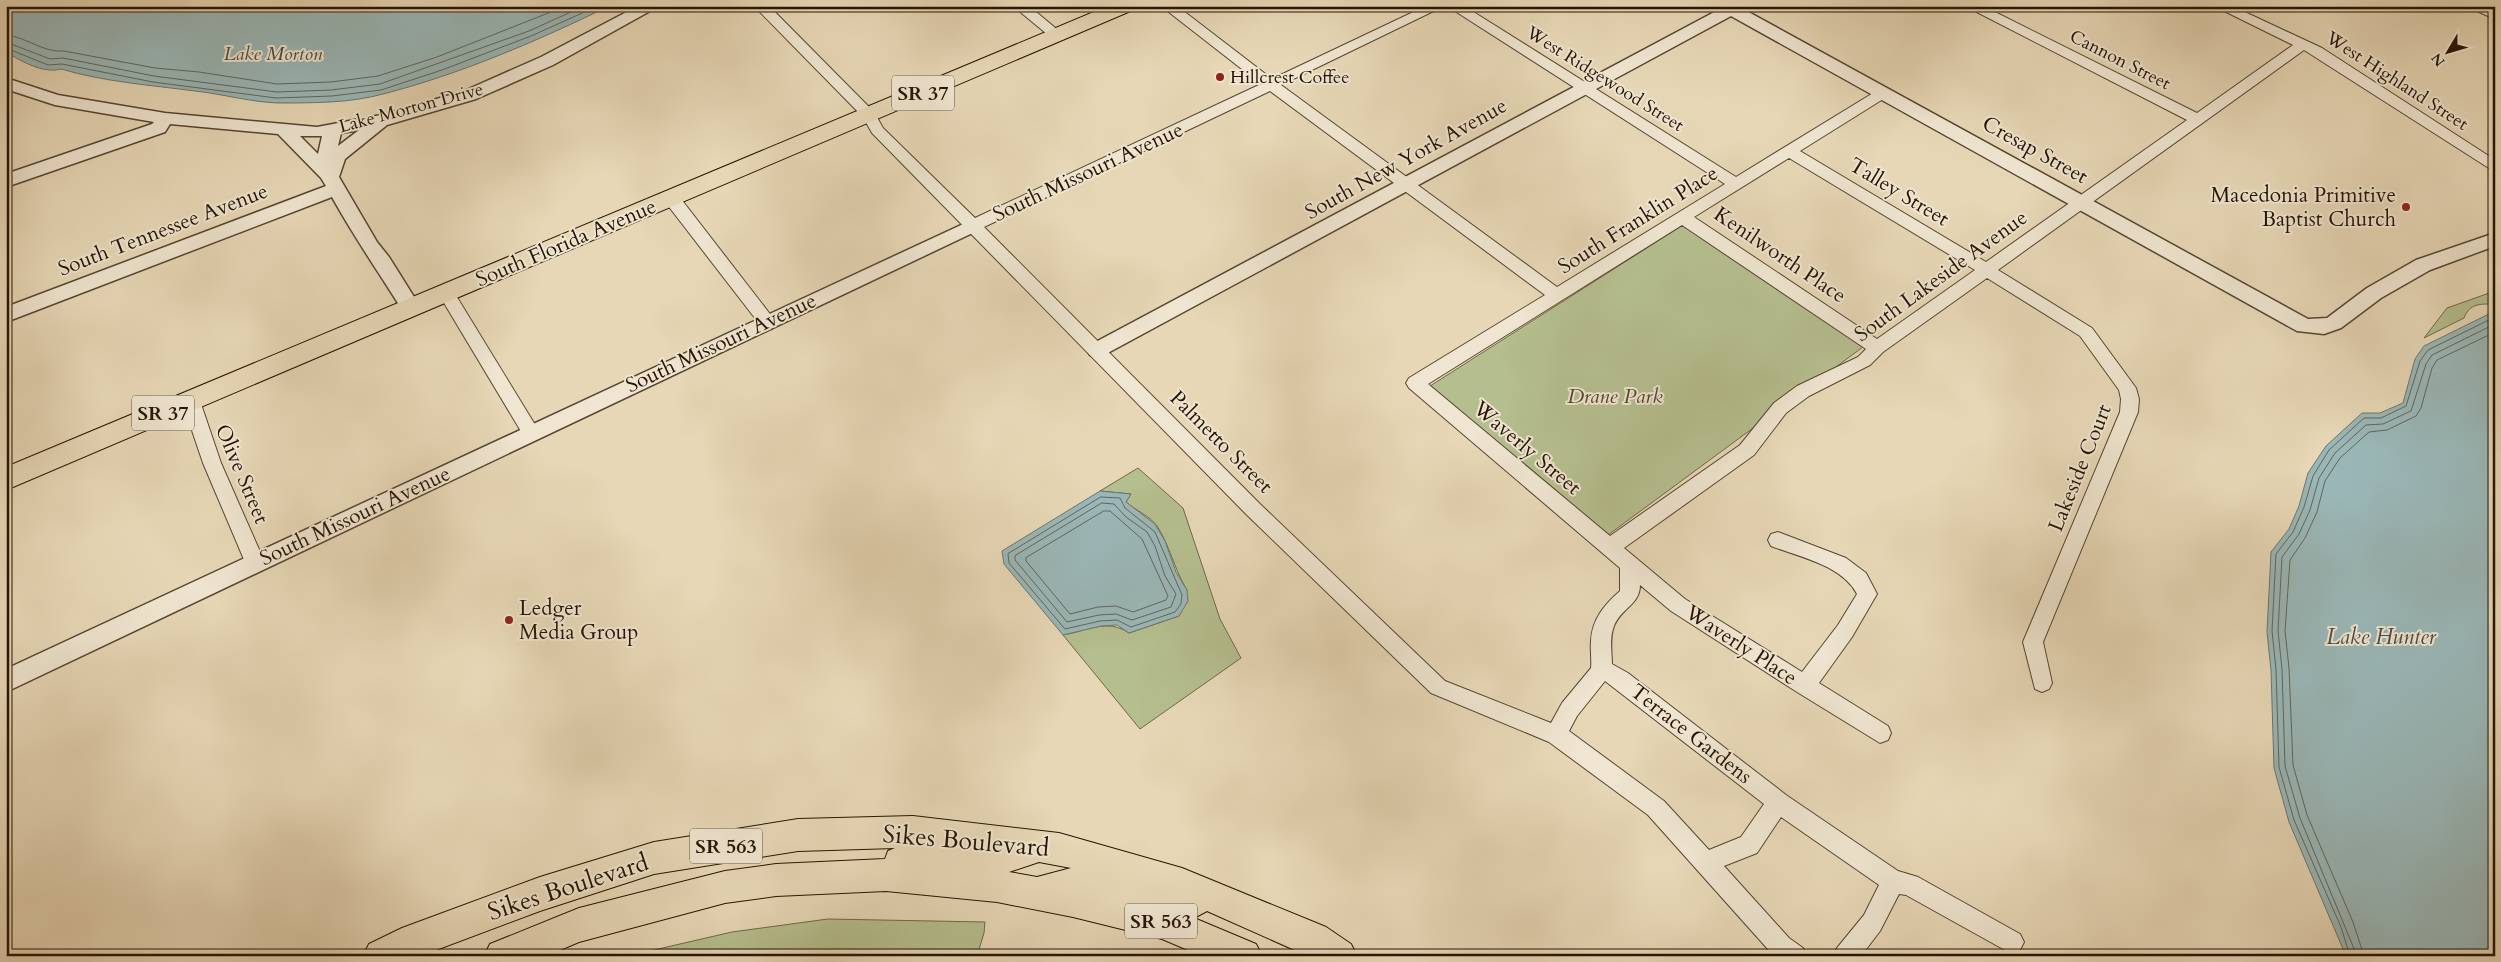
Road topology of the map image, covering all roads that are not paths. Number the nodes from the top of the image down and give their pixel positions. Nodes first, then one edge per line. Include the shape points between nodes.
1 (651, 6) edge
2 (761, 6) edge
3 (1020, 6) edge
4 (1126, 6) edge
5 (1168, 6) edge
6 (1437, 6) edge
7 (1454, 6) edge
8 (1972, 6) edge
9 (2221, 6) edge
10 (2472, 6) edge
11 (1731, 7) edge
12 (2495, 16) edge
13 (1058, 36) junction
14 (2304, 44) junction
15 (6, 84) edge
16 (1271, 85) junction
17 (1584, 88) junction
18 (1884, 93) junction
19 (869, 116) junction
20 (165, 118) junction
21 (383, 120) junction
22 (2198, 120) junction
23 (285, 130) junction
24 (333, 130) junction
25 (1789, 151) junction
26 (2495, 167) edge
27 (6, 181) edge
28 (333, 182) junction
29 (1406, 184) junction
30 (1736, 184) junction
31 (672, 199) junction
32 (2080, 203) junction
33 (1682, 217) junction
34 (974, 225) junction
35 (2495, 239) edge
36 (1987, 270) junction
37 (446, 293) junction
38 (1557, 295) junction
39 (411, 308) junction
40 (6, 315) edge
41 (767, 322) junction
42 (1877, 348) junction
43 (1097, 350) junction
44 (1415, 383) joint
45 (191, 401) junction
46 (531, 433) junction
47 (6, 479) edge
48 (1778, 540) dead end
49 (1610, 547) junction
50 (255, 563) junction
51 (1630, 566) junction
52 (1601, 669) junction
53 (6, 680) edge
54 (2042, 683) dead end
55 (1804, 686) junction
56 (1880, 733) dead end
57 (1556, 735) junction
58 (1778, 802) junction
59 (1040, 846) junction
60 (1706, 862) junction
61 (776, 880) junction
62 (1893, 881) junction
63 (1032, 893) junction
64 (1233, 906) junction
65 (2012, 942) dead end
66 (381, 956) edge
67 (502, 956) edge
68 (1244, 956) edge
69 (1339, 956) edge
70 (1795, 956) edge
71 (1845, 956) edge

1 - 21 street, Lake Morton Drive via 502,83
2 - 19 street, Palmetto Street
3 - 13 street
4 - 13 main road, South Florida Avenue / SR 37
5 - 16 street
6 - 16 street, South Missouri Avenue
7 - 17 street, West Ridgewood Street
8 - 22 street, Cannon Street
9 - 14 street, West Highland Street
10 - 12 street
11 - 17 street, South New York Avenue
11 - 18 street, Cresap Street
13 - 19 main road, South Florida Avenue / SR 37
14 - 22 street, South Lakeside Avenue
14 - 26 street, West Highland Street
15 - 20 street, Lake Morton Drive via 54,100
16 - 29 street
16 - 34 street, South Missouri Avenue
17 - 29 street, South New York Avenue
17 - 30 street, West Ridgewood Street
18 - 25 street, South Franklin Place
18 - 32 street, Cresap Street
19 - 31 main road, South Florida Avenue / SR 37
19 - 34 street, Palmetto Street via 876,130
20 - 23 street, Lake Morton Drive
20 - 27 street via 159,128
21 - 24 street, Lake Morton Drive
21 - 28 street via 338,156
22 - 32 street, South Lakeside Avenue
23 - 24 street, Lake Morton Drive
23 - 28 street
24 - 28 street via 327,154
25 - 30 street, South Franklin Place
25 - 36 street, Talley Street
28 - 39 street via 369,246
28 - 40 street, South Tennessee Avenue
29 - 38 street
29 - 43 street, South New York Avenue
30 - 33 street, South Franklin Place
31 - 37 main road, South Florida Avenue / SR 37
31 - 41 street
32 - 35 street, Cresap Street via 2297,323 2314,328 2334,323 2374,293 2423,265
32 - 36 street, South Lakeside Avenue
33 - 38 street, South Franklin Place
33 - 42 street, Kenilworth Place
34 - 41 street, South Missouri Avenue
34 - 43 street, Palmetto Street
36 - 42 street, South Lakeside Avenue
36 - 54 street, Lakeside Court via 2086,332 2127,388 2130,399 2129,412 2033,642
37 - 39 main road, South Florida Avenue / SR 37
37 - 46 street
38 - 44 street, South Franklin Place
39 - 45 main road, South Florida Avenue / SR 37
41 - 46 street, South Missouri Avenue
42 - 49 street, South Lakeside Avenue via 1864,360 1803,391 1780,408 1747,450
43 - 57 street, Palmetto Street via 1253,509 1438,687
44 - 49 street, Waverly Street
45 - 47 main road, South Florida Avenue / SR 37
45 - 50 street, Olive Street
46 - 50 street, South Missouri Avenue
48 - 55 street via 1839,564 1860,579 1867,594 1845,632
49 - 51 street, Waverly Place
50 - 53 street, South Missouri Avenue
51 - 52 street via 1630,594 1607,615 1600,634
51 - 55 street, Waverly Place via 1699,620
52 - 57 street via 1591,687 1559,723
52 - 58 street, Terrace Gardens via 1621,679
55 - 56 street, Waverly Place
57 - 60 street via 1656,808
58 - 60 street via 1748,845
58 - 62 street, Terrace Gardens
59 - 61 main road via 983,863 934,861 794,866
59 - 64 main road, Sikes Boulevard / SR 563 via 1059,848 1182,884
59 - 66 main road, Sikes Boulevard / SR 563 via 913,832 808,835 654,858 540,894 402,945
60 - 70 street via 1781,946
61 - 63 main road, Sikes Boulevard / SR 563 via 886,876 997,886
61 - 67 main road, Sikes Boulevard / SR 563 via 724,887 579,925
62 - 65 street, Terrace Gardens via 1910,885
62 - 71 street via 1872,923
63 - 64 main road via 1088,882 1160,898
63 - 68 main road, Sikes Boulevard / SR 563 via 1164,922
64 - 69 main road, Sikes Boulevard / SR 563 via 1314,939

